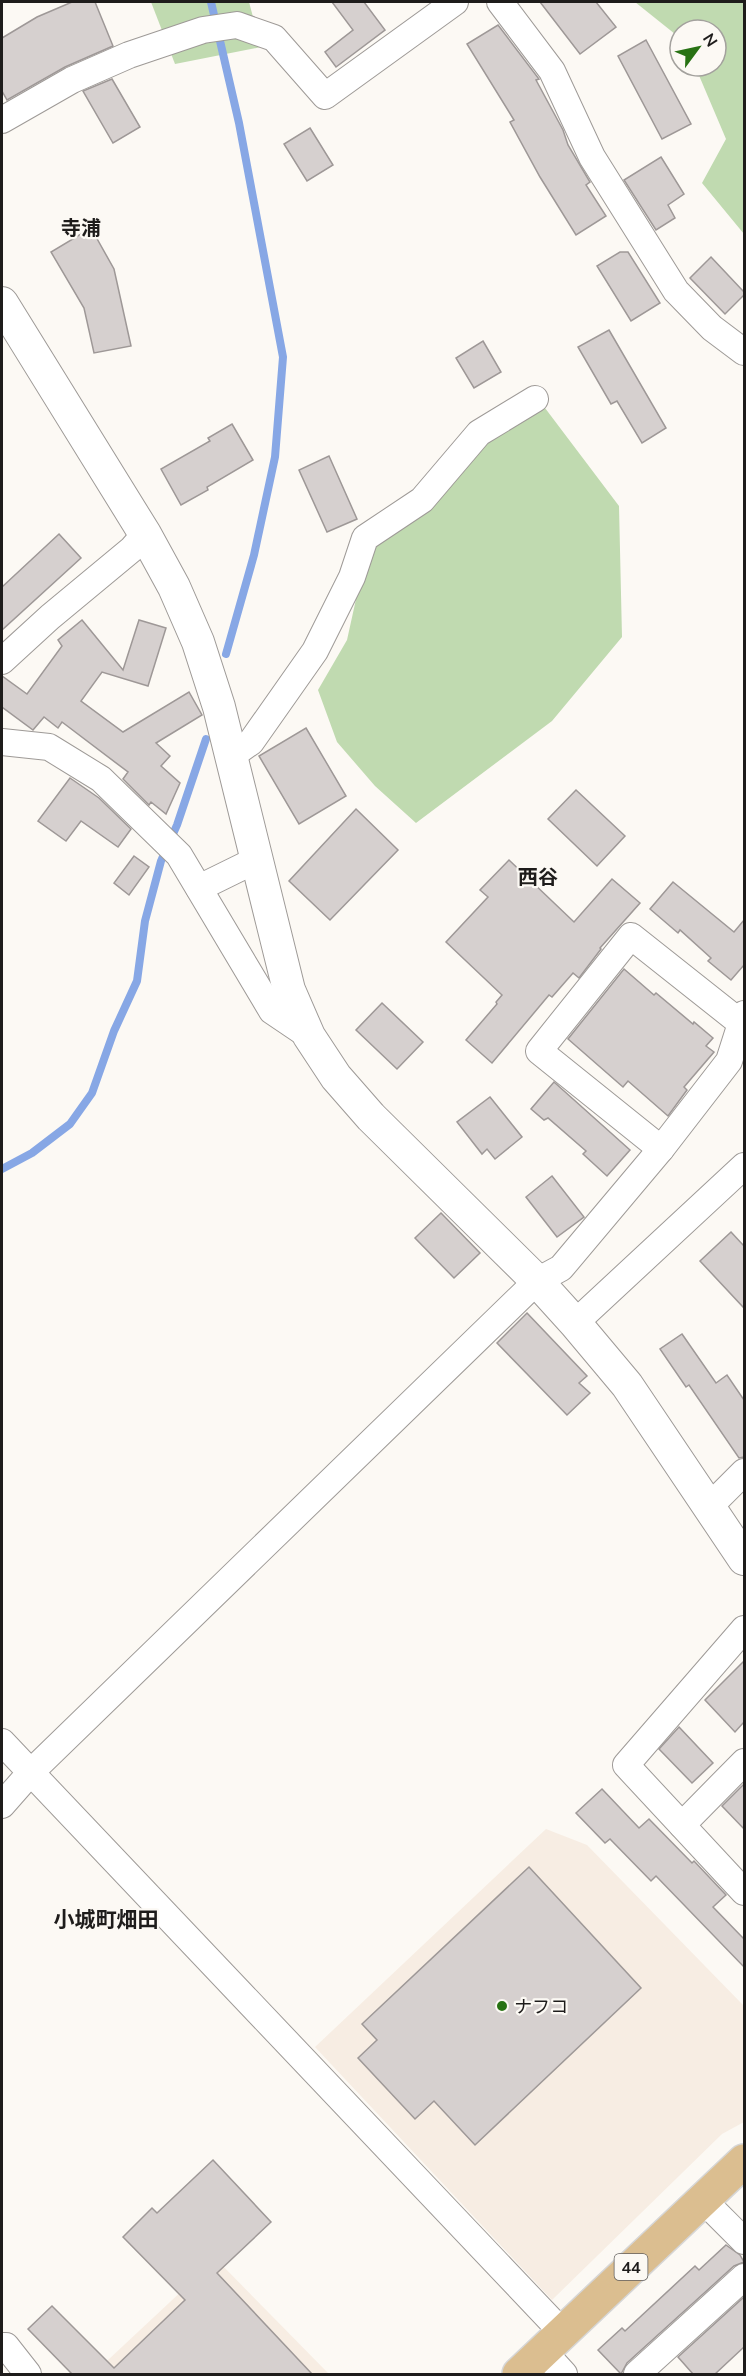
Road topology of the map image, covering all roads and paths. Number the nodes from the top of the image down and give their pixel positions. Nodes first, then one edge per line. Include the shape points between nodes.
1 (455, 2) edge
2 (500, 2) edge
3 (2, 120) edge
4 (2, 303) edge
5 (744, 352) edge
6 (535, 399) dead end
7 (145, 534) junction
8 (2, 661) edge
9 (2, 742) edge
10 (231, 756) junction
11 (256, 860) junction
12 (199, 888) junction
13 (743, 1019) edge
14 (309, 1036) junction
15 (661, 1149) junction
16 (744, 1166) edge
17 (537, 1281) junction
18 (575, 1323) junction
19 (744, 1472) edge
20 (709, 1507) junction
21 (744, 1559) edge
22 (744, 1629) edge
23 (2, 1742) edge
24 (744, 1762) edge
25 (31, 1772) junction
26 (2, 1805) edge
27 (682, 1825) junction
28 (744, 1892) edge
29 (744, 2161) edge
30 (702, 2199) junction
31 (744, 2241) edge
32 (744, 2277) edge
33 (2, 2346) edge
34 (556, 2353) edge
35 (28, 2374) edge
36 (519, 2374) edge
37 (637, 2374) edge

1 - 3 street via 325,96 274,38 237,25 203,30 129,55 72,80
2 - 5 street via 552,71 592,157 676,291 712,328
4 - 7 street
6 - 10 street via 479,433 422,500 366,538 352,577 315,651 251,742
7 - 8 street
7 - 10 street via 198,642
9 - 12 street via 49,747 101,779 162,836
10 - 11 street
11 - 12 street
11 - 14 street via 289,990
12 - 14 street via 272,1011
13 - 15 street via 729,1061
13 - 15 street via 631,936 539,1051
14 - 17 street via 336,1077 371,1117
15 - 17 street via 561,1268
16 - 18 street
17 - 18 street
17 - 25 street
18 - 20 street via 627,1385
19 - 20 street
20 - 21 street
22 - 27 street via 626,1765
23 - 25 street
24 - 27 street
25 - 26 street
25 - 34 street
27 - 28 street
29 - 30 main road, 44
30 - 31 street
30 - 34 main road, 44
32 - 37 street
33 - 35 street
34 - 36 main road, 44

